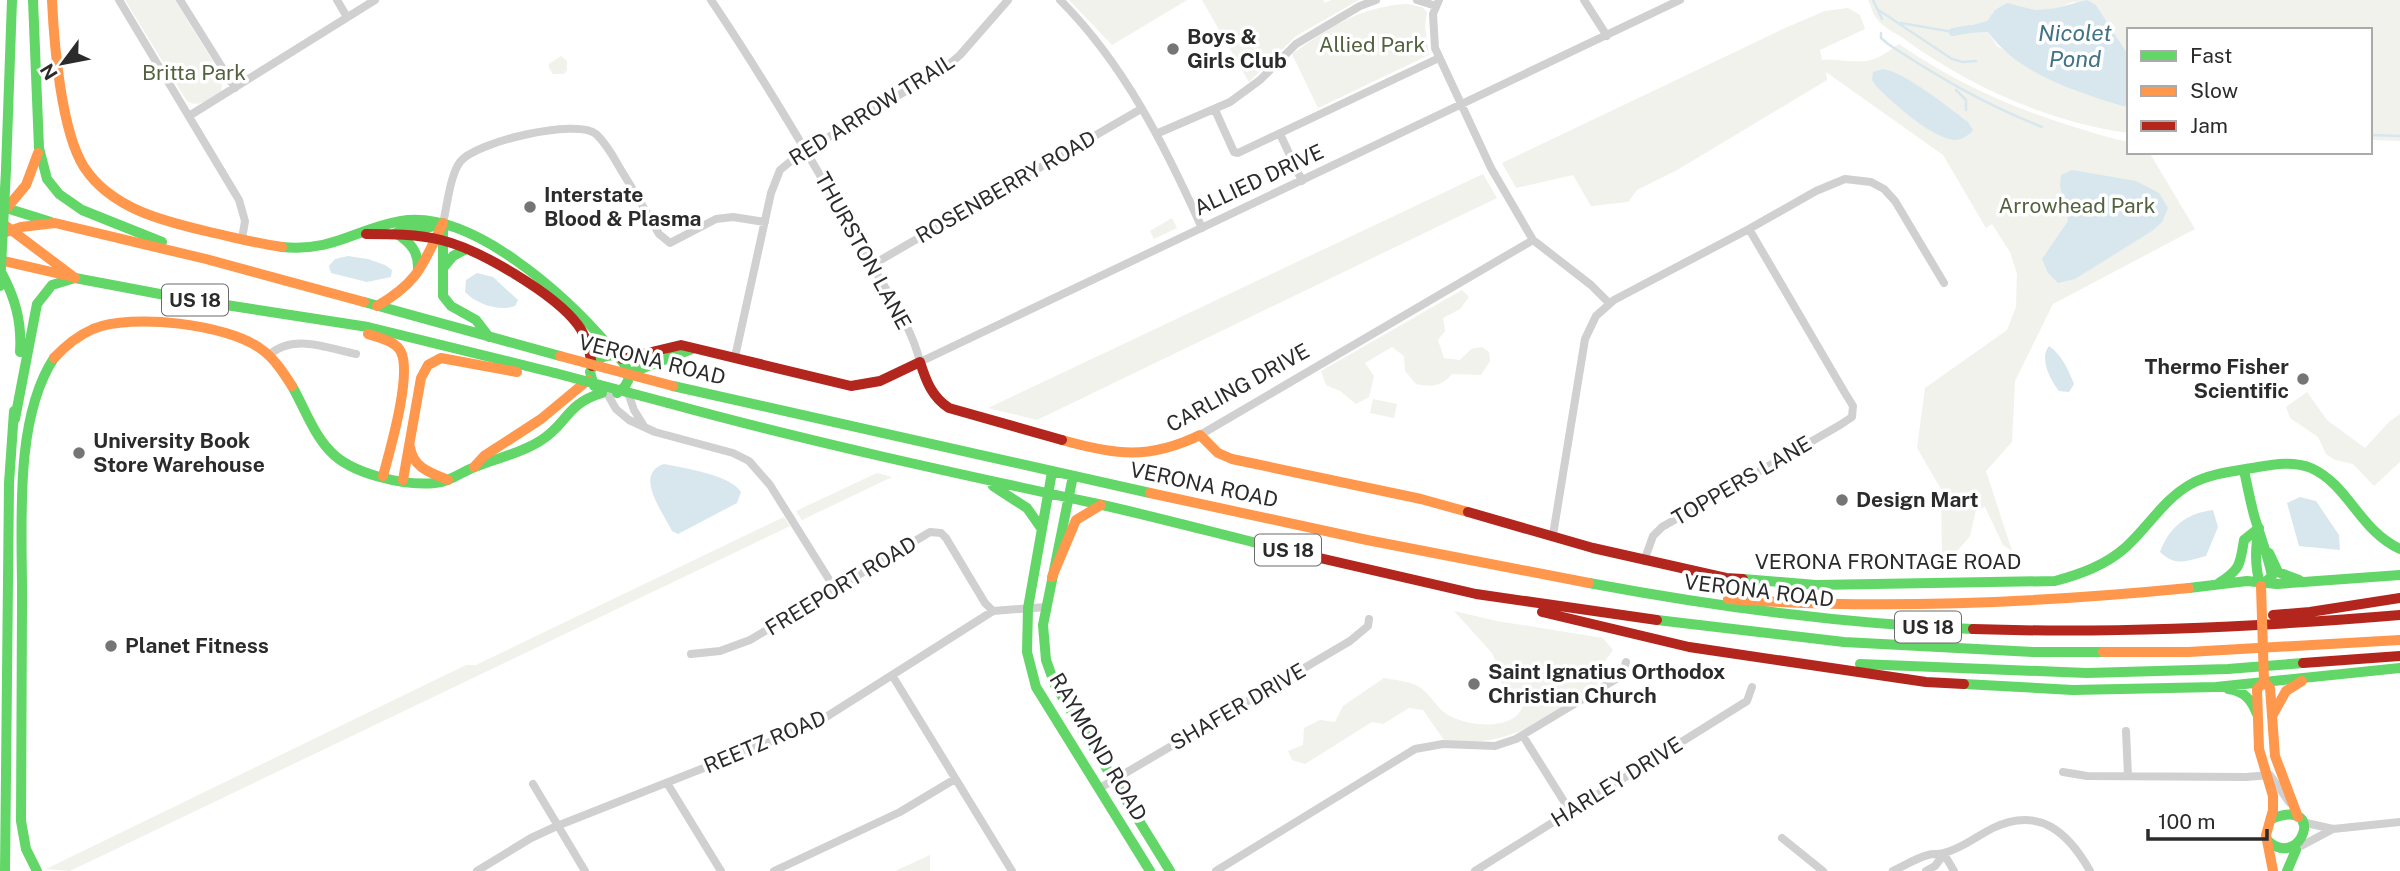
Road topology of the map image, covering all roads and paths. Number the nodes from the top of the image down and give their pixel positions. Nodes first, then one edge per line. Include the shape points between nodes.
1 (12, 0) edge
2 (33, 0) edge
3 (52, 0) edge
4 (119, 0) edge
5 (180, 0) edge
6 (337, 0) edge
7 (375, 0) edge
8 (711, 0) edge
9 (1008, 0) edge
10 (1060, 0) edge
11 (1376, 0) edge
12 (1417, 0) edge
13 (1584, 0) edge
14 (1680, 0) edge
15 (1438, 3) edge
16 (347, 17) junction
17 (1607, 36) junction
18 (1439, 58) junction
19 (235, 88) junction
20 (1462, 105) junction
21 (1141, 109) junction
22 (1215, 110) junction
23 (189, 116) junction
24 (1156, 134) junction
25 (1280, 134) junction
26 (39, 148) junction
27 (806, 151) junction
28 (1302, 181) junction
29 (2, 213) edge
30 (765, 222) junction
31 (55, 223) junction
32 (443, 223) junction
33 (1202, 228) junction
34 (1749, 229) junction
35 (5, 232) edge
36 (383, 233) junction
37 (396, 233) junction
38 (364, 234) junction
39 (242, 239) junction
40 (433, 239) junction
41 (1533, 240) junction
42 (446, 242) junction
43 (466, 249) junction
44 (206, 259) junction
45 (0, 260) edge
46 (872, 265) junction
47 (443, 268) junction
48 (0, 270) edge
49 (417, 275) junction
50 (75, 278) junction
51 (1944, 283) dead end
52 (0, 286) edge
53 (1609, 303) junction
54 (377, 306) junction
55 (338, 321) junction
56 (489, 337) junction
57 (696, 348) junction
58 (356, 354) dead end
59 (269, 355) junction
60 (735, 356) junction
61 (620, 357) junction
62 (920, 362) junction
63 (592, 366) junction
64 (535, 368) junction
65 (630, 373) junction
66 (590, 378) junction
67 (626, 386) junction
68 (605, 394) junction
69 (15, 419) junction
70 (644, 426) junction
71 (1200, 435) junction
72 (410, 439) junction
73 (474, 467) junction
74 (2244, 470) junction
75 (1052, 472) junction
76 (383, 476) junction
77 (1073, 476) junction
78 (403, 480) junction
79 (448, 480) junction
80 (982, 480) junction
81 (1048, 494) junction
82 (1068, 498) junction
83 (1101, 505) junction
84 (1041, 528) junction
85 (2259, 528) junction
86 (1553, 535) junction
87 (2400, 549) edge
88 (2269, 553) junction
89 (1644, 561) junction
90 (2400, 575) edge
91 (1052, 577) junction
92 (2304, 581) junction
93 (2211, 586) junction
94 (2261, 586) junction
95 (835, 589) junction
96 (1621, 589) junction
97 (1476, 594) junction
98 (2400, 598) edge
99 (1046, 607) junction
100 (1028, 608) junction
101 (993, 611) junction
102 (2400, 615) edge
103 (1368, 619) dead end
104 (2155, 629) junction
105 (2400, 640) edge
106 (691, 654) dead end
107 (2400, 656) edge
108 (1788, 661) junction
109 (1626, 662) dead end
110 (2400, 668) edge
111 (892, 676) junction
112 (2305, 680) junction
113 (2264, 682) junction
114 (1752, 687) dead end
115 (2216, 687) junction
116 (2257, 714) junction
117 (2272, 716) junction
118 (2126, 731) dead end
119 (1523, 736) junction
120 (2063, 772) dead end
121 (2266, 774) junction
122 (2128, 776) junction
123 (955, 779) junction
124 (1114, 779) junction
125 (667, 783) junction
126 (533, 784) dead end
127 (1100, 788) junction
128 (1570, 811) junction
129 (2298, 816) junction
130 (2271, 819) junction
131 (2400, 822) edge
132 (558, 826) junction
133 (2333, 829) junction
134 (1782, 838) dead end
135 (2268, 841) junction
136 (2298, 848) junction
137 (1944, 853) junction
138 (34, 866) edge
139 (5, 871) edge
140 (477, 871) edge
141 (585, 871) edge
142 (721, 871) edge
143 (774, 871) edge
144 (1012, 871) edge
145 (1150, 871) edge
146 (1170, 871) edge
147 (1216, 871) edge
148 (1475, 871) edge
149 (1823, 871) edge
150 (1893, 871) edge
151 (1926, 871) edge
152 (1954, 871) edge
153 (2090, 871) edge
154 (2273, 871) edge
155 (2287, 871) edge

1 - 52 main road, bridge
2 - 26 main road, US 18
3 - 39 main road via 69,130 91,177 111,197 134,210
4 - 23 street
5 - 19 street
6 - 16 street
7 - 16 street
8 - 27 street, THURSTON LANE
9 - 27 street, RED ARROW TRAIL via 946,67
10 - 21 street via 1111,58
11 - 22 street via 1296,44 1242,94
12 - 15 street
13 - 17 street
14 - 17 street, ALLIED DRIVE
15 - 18 street via 1432,29
16 - 19 street
17 - 20 street, ALLIED DRIVE
18 - 20 street
18 - 25 street
19 - 23 street
20 - 28 street, ALLIED DRIVE
20 - 41 street
21 - 24 street
21 - 46 street, ROSENBERRY ROAD
22 - 24 street
22 - 25 street via 1234,152
23 - 39 street via 239,200 245,221
24 - 33 street
25 - 28 street
26 - 29 main road via 26,185
26 - 44 main road, US 18 via 47,179 67,201
27 - 30 street, RED ARROW TRAIL via 780,170
27 - 46 street, THURSTON LANE
28 - 33 street, ALLIED DRIVE
29 - 31 main road, VERONA ROAD via 24,213
29 - 35 main road, US 18
30 - 32 street via 716,219 670,243 659,234 596,134 570,128 505,141 467,155 457,168
30 - 60 street, RED ARROW TRAIL
31 - 35 main road
31 - 44 main road, VERONA ROAD
32 - 36 main road
32 - 38 main road via 404,220
32 - 40 main road
32 - 42 main road
32 - 61 main road via 485,242 544,282
33 - 62 street, ALLIED DRIVE
34 - 51 street via 1830,184 1845,179 1871,182 1895,201
34 - 53 street
34 - 89 street, TOPPERS LANE via 1853,406 1852,417 1662,527 1653,536
35 - 50 main road, US 18
36 - 37 main road
36 - 38 main road
37 - 40 main road
37 - 49 main road via 419,254
38 - 39 main road via 320,247 293,249
40 - 42 main road
40 - 49 main road
41 - 53 street
41 - 71 street, CARLING DRIVE
42 - 43 main road
42 - 47 main road
43 - 47 main road
43 - 63 main road via 564,311 589,344
44 - 54 main road, VERONA ROAD / US 18
45 - 50 main road, VERONA ROAD
46 - 62 street, THURSTON LANE
47 - 56 main road via 441,292 447,302 478,321
48 - 69 main road via 21,319
49 - 54 main road
50 - 55 main road, VERONA ROAD / US 18
50 - 69 main road via 50,285 37,304
53 - 86 street via 1596,316 1585,339
54 - 56 main road, VERONA ROAD / US 18
55 - 64 main road, VERONA ROAD / US 18
55 - 76 main road via 397,346 405,362
56 - 75 main road, VERONA ROAD / US 18, bridge via 673,386
57 - 60 main road
57 - 61 main road via 674,346
57 - 65 main road
58 - 59 street via 293,343
59 - 76 main road via 338,460
59 - 138 main road via 218,328 118,321 77,337 48,365 40,382 30,411 23,481 21,821
60 - 62 main road, ALLIED DRIVE via 851,386 880,381
61 - 63 main road via 605,355
61 - 65 main road
62 - 71 main road, CARLING DRIVE via 939,401 970,415 1131,453 1168,449
63 - 66 main road
64 - 72 main road via 522,373 444,358 432,360 422,375
64 - 80 main road, VERONA ROAD / US 18, bridge
65 - 67 main road
66 - 68 main road via 596,390
66 - 73 main road
67 - 68 main road via 615,394
67 - 70 street
68 - 70 street via 616,409
68 - 73 main road via 582,400 535,444
69 - 139 main road via 9,483
70 - 95 street via 749,461 770,485
71 - 86 main road, VERONA FRONTAGE ROAD via 1218,453 1232,459 1421,499
72 - 78 main road
72 - 79 main road via 410,453 418,466
73 - 79 main road
74 - 85 main road
74 - 87 main road, VERONA FRONTAGE ROAD via 2277,463 2309,468 2336,484 2375,535
74 - 89 main road, VERONA FRONTAGE ROAD via 2213,474 2193,483 2173,495 2109,561 2055,581 1793,585 1716,577
75 - 77 main road, VERONA ROAD / US 18
75 - 81 main road, RAYMOND ROAD
76 - 78 main road
77 - 82 main road, RAYMOND ROAD
77 - 96 main road, VERONA ROAD / US 18
78 - 79 main road
80 - 81 main road, VERONA ROAD / US 18
80 - 84 main road via 1033,513
81 - 82 main road, VERONA ROAD / US 18
81 - 84 main road, RAYMOND ROAD
82 - 83 main road, VERONA ROAD / US 18
82 - 91 main road, RAYMOND ROAD
83 - 91 main road via 1076,520
83 - 97 main road, VERONA ROAD / US 18
84 - 100 main road, RAYMOND ROAD
85 - 88 main road
85 - 93 main road via 2245,540 2235,573
85 - 94 main road via 2256,576
86 - 89 main road, VERONA FRONTAGE ROAD
88 - 92 main road via 2278,572
88 - 94 main road via 2272,576
90 - 92 main road
91 - 99 main road, RAYMOND ROAD
92 - 94 main road
93 - 94 main road via 2247,582
93 - 96 main road via 1875,606
94 - 113 main road, bridge
95 - 101 street, FREEPORT ROAD via 935,532 946,538
95 - 106 street, FREEPORT ROAD via 750,640
96 - 104 main road, VERONA ROAD / US 18 via 1682,602 1911,626
97 - 105 main road, VERONA ROAD / US 18 via 1777,636 1950,649 2188,652
97 - 108 main road via 1689,647
98 - 104 main road
99 - 100 street, REETZ ROAD
99 - 124 main road, RAYMOND ROAD via 1043,647 1049,672
100 - 101 street, REETZ ROAD
100 - 127 main road, RAYMOND ROAD via 1026,639 1036,687
101 - 111 street, REETZ ROAD
102 - 104 main road, VERONA ROAD / US 18
103 - 124 street, SHAFER DRIVE via 1368,626 1350,641
107 - 108 main road via 2228,669 2087,673
108 - 115 main road via 1926,682 2073,690
109 - 119 street via 1616,679
110 - 112 main road
111 - 123 street
111 - 125 street, REETZ ROAD via 826,717
112 - 113 main road
112 - 117 main road via 2286,691
113 - 115 main road
113 - 116 main road via 2257,688
113 - 117 main road via 2270,688
114 - 128 street, HARLEY DRIVE via 1747,701
115 - 116 main road via 2248,695
116 - 121 main road
117 - 129 main road via 2275,756
118 - 122 street
119 - 128 street
119 - 147 street via 1495,746 1443,744 1415,749
120 - 122 street
121 - 122 street
121 - 129 street via 2274,777
121 - 130 main road via 2273,796
123 - 143 street via 900,812
123 - 144 street
124 - 127 street, SHAFER DRIVE
124 - 146 main road, RAYMOND ROAD
125 - 132 street, REETZ ROAD
125 - 142 street
126 - 132 street
127 - 145 main road, RAYMOND ROAD
128 - 148 street, HARLEY DRIVE
129 - 130 main road via 2286,813
129 - 133 street
129 - 136 main road via 2306,834
130 - 135 main road
131 - 133 street
132 - 140 street, REETZ ROAD
132 - 141 street
133 - 136 street
134 - 149 street
135 - 136 main road via 2283,852
135 - 154 main road
136 - 155 main road
137 - 150 street via 1929,854
137 - 151 street
137 - 152 street
137 - 153 street via 2019,820 2046,824 2066,836

